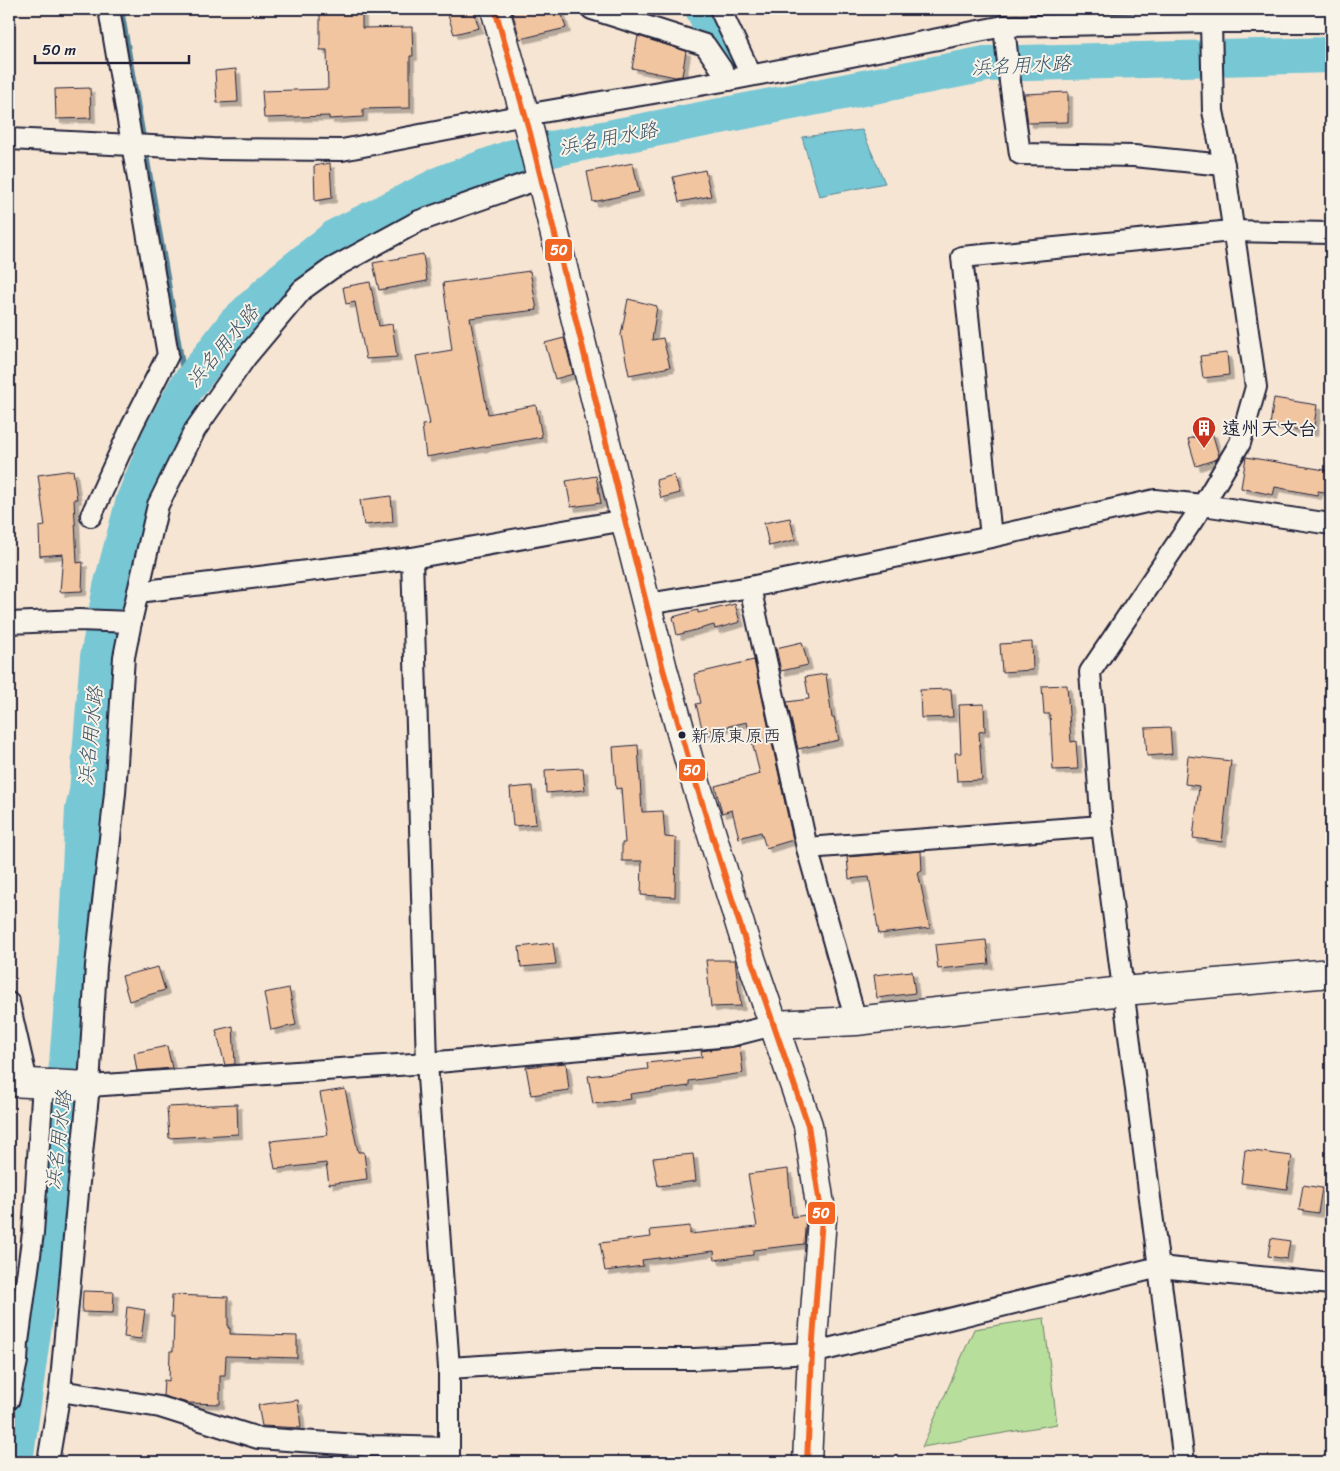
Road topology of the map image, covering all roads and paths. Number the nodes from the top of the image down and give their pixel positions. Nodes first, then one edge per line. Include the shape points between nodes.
1 (109, 9) edge
2 (495, 9) edge
3 (592, 9) edge
4 (720, 9) edge
5 (1212, 22) edge
6 (1331, 22) edge
7 (1004, 26) junction
8 (752, 75) junction
9 (729, 80) junction
10 (528, 124) junction
11 (9, 139) edge
12 (142, 146) junction
13 (1224, 165) junction
14 (542, 178) junction
15 (1232, 231) junction
16 (1331, 233) edge
17 (1203, 505) junction
18 (91, 516) dead end
19 (625, 520) junction
20 (1331, 524) edge
21 (991, 537) junction
22 (412, 558) junction
23 (750, 587) junction
24 (138, 592) junction
25 (648, 604) junction
26 (123, 622) junction
27 (9, 623) edge
28 (1102, 826) junction
29 (807, 848) junction
30 (1331, 972) edge
31 (1123, 991) junction
32 (9, 1003) edge
33 (856, 1021) junction
34 (774, 1025) junction
35 (427, 1063) junction
36 (32, 1083) edge
37 (83, 1086) junction
38 (1159, 1267) junction
39 (1331, 1284) edge
40 (812, 1353) junction
41 (448, 1368) junction
42 (60, 1390) junction
43 (9, 1399) edge
44 (449, 1455) edge
45 (48, 1462) edge
46 (807, 1462) edge
47 (1184, 1462) edge

1 - 12 street
2 - 10 street
3 - 9 street via 706,46
4 - 8 street
5 - 6 street
5 - 7 street
5 - 13 street via 1213,111
7 - 8 street
7 - 13 street via 1020,154 1134,156
8 - 9 street
9 - 10 street
10 - 12 street via 342,150
10 - 14 street
11 - 12 street
12 - 18 street via 168,355
13 - 15 street
14 - 19 street
14 - 24 street via 419,221 331,269 302,290 246,358 195,430 158,506
15 - 16 street
15 - 17 street via 1256,387 1240,443
15 - 21 street via 962,257
17 - 20 street
17 - 21 street via 1156,500
17 - 28 street via 1090,672
19 - 22 street
19 - 25 street
21 - 23 street
22 - 24 street
22 - 35 street
23 - 25 street
23 - 29 street
24 - 26 street
25 - 34 street via 690,764
26 - 27 street
26 - 37 street via 124,658 115,793
28 - 29 street
28 - 31 street
29 - 33 street
30 - 31 street
31 - 33 street
31 - 38 street
32 - 36 street
33 - 34 street
34 - 35 street via 730,1036
34 - 40 street via 808,1125 822,1218
35 - 37 street
35 - 41 street
36 - 37 street
36 - 43 street via 33,1233
37 - 42 street
38 - 39 street
38 - 40 street
38 - 47 street
40 - 41 street via 695,1359 594,1359
40 - 46 street
41 - 44 street
42 - 44 street via 160,1407 258,1438
42 - 45 street

